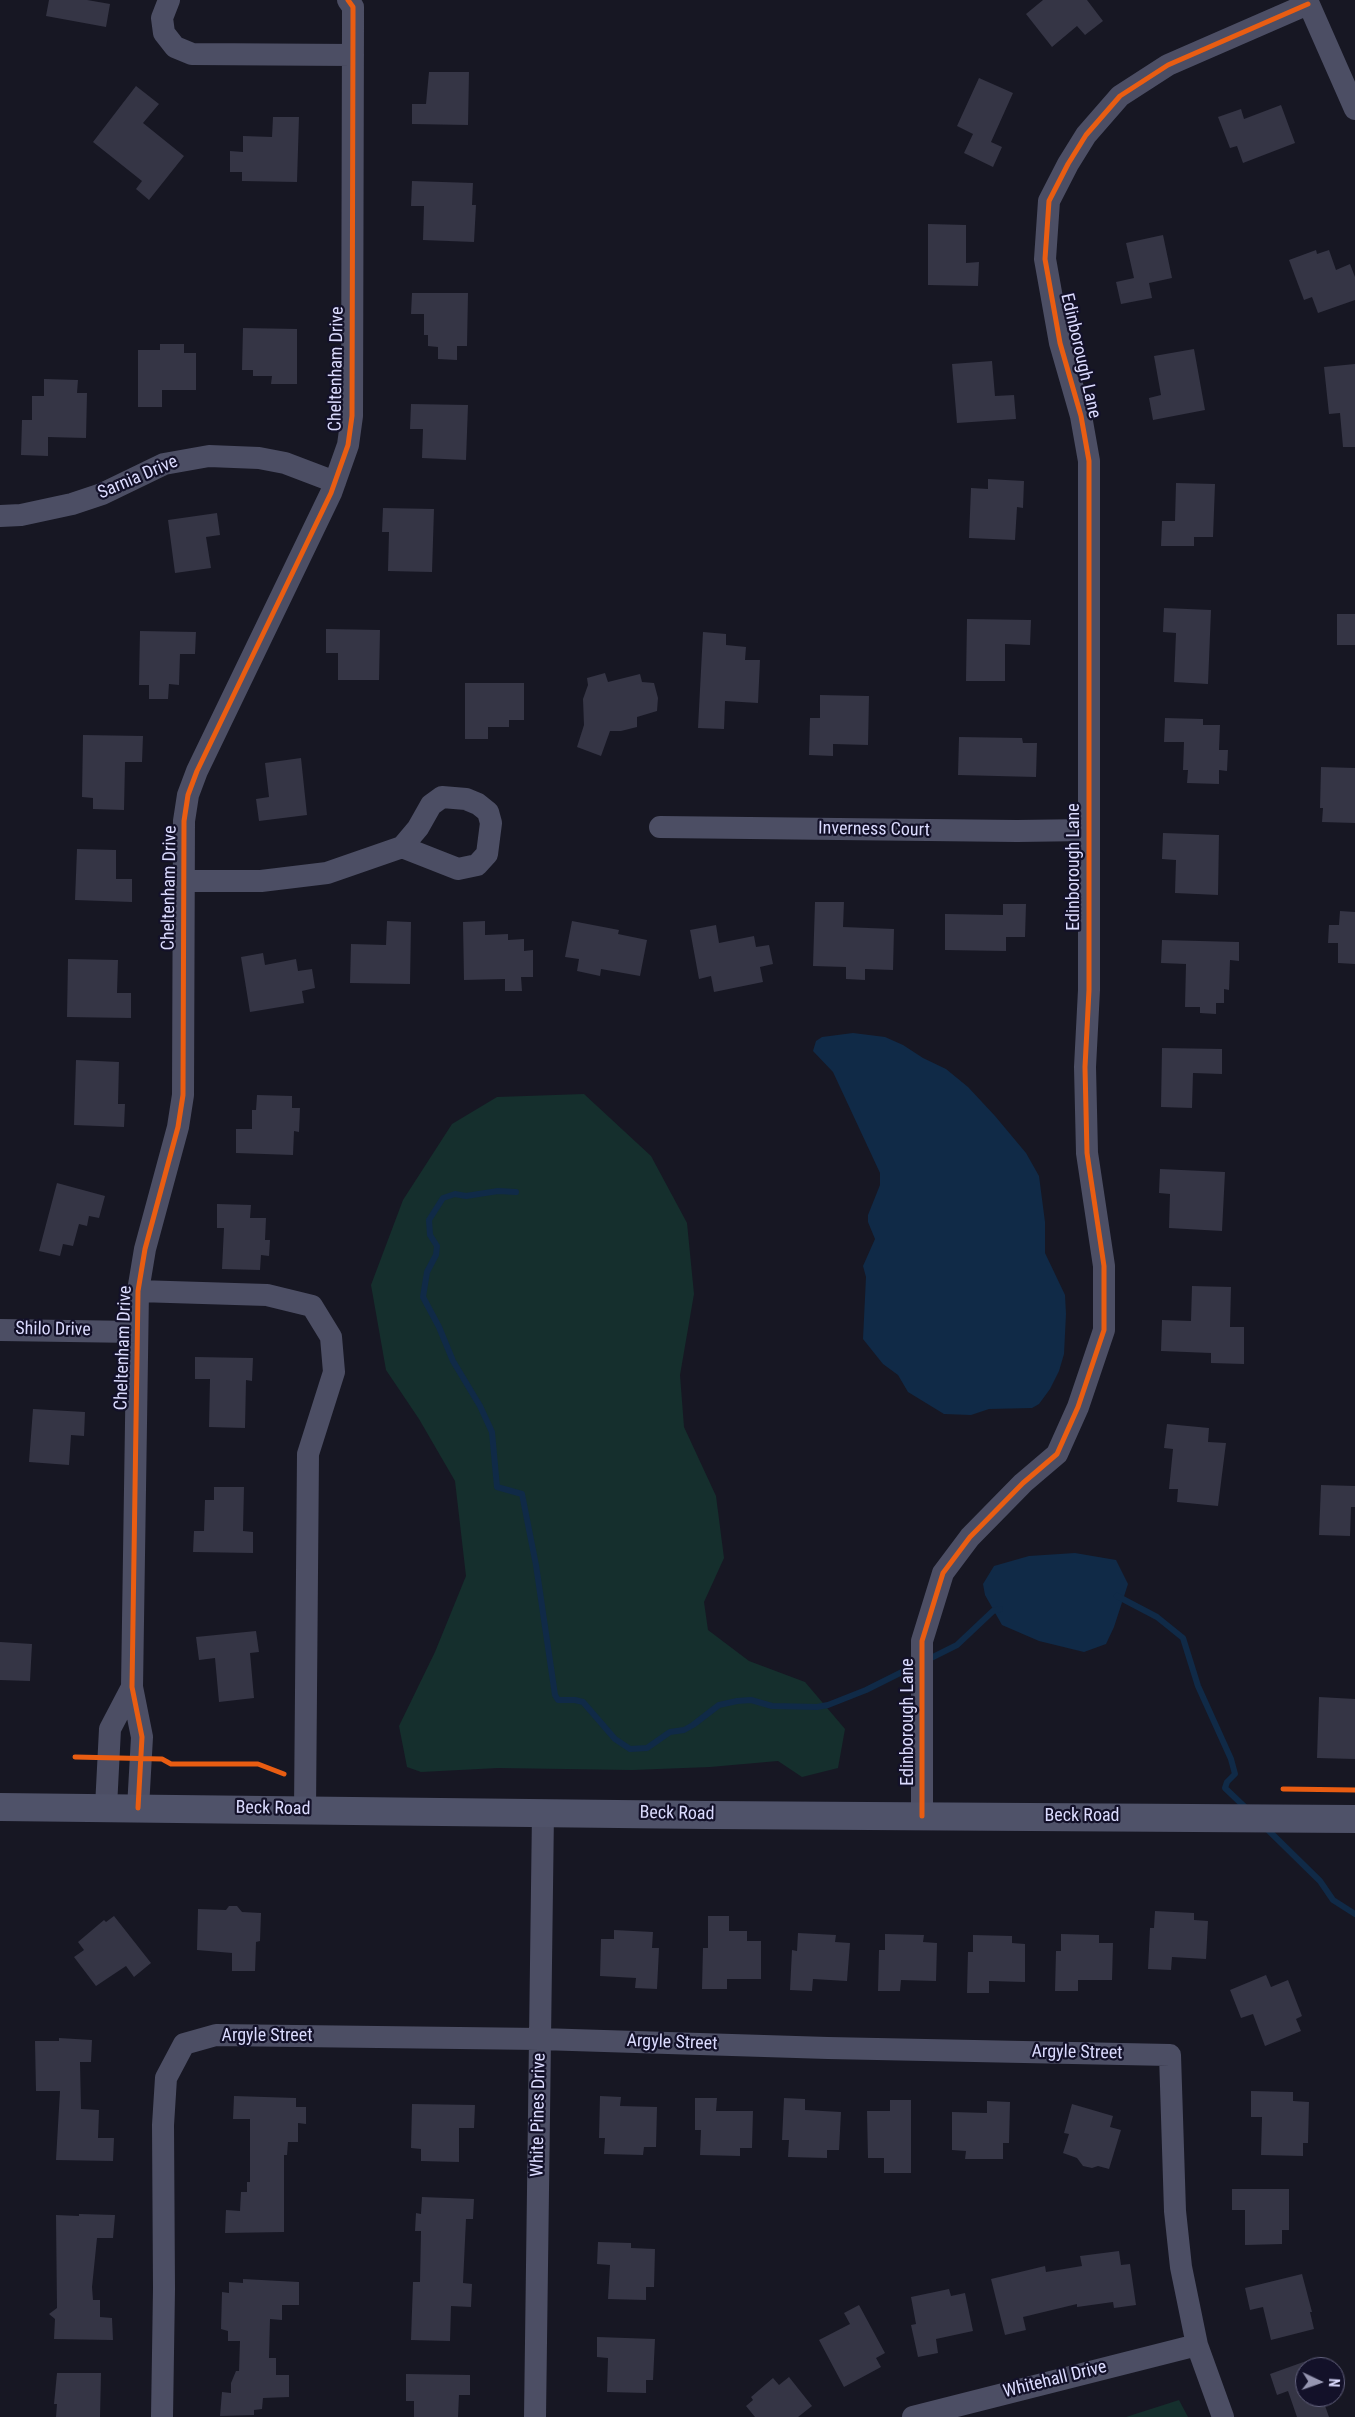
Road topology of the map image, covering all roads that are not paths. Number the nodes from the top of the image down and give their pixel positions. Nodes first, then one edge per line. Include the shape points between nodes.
1 (169, 0) edge
2 (348, 0) edge
3 (1308, 2) edge
4 (353, 55) junction
5 (1355, 109) edge
6 (335, 482) junction
7 (0, 516) edge
8 (660, 826) dead end
9 (1088, 830) junction
10 (402, 848) dead end
11 (183, 881) junction
12 (138, 1291) junction
13 (0, 1330) edge
14 (137, 1332) junction
15 (132, 1687) junction
16 (0, 1807) edge
17 (106, 1807) junction
18 (138, 1808) junction
19 (304, 1810) junction
20 (542, 1812) junction
21 (922, 1816) junction
22 (1355, 1819) edge
23 (540, 2039) junction
24 (1197, 2345) junction
25 (162, 2417) edge
26 (534, 2417) edge
27 (912, 2417) edge
28 (1224, 2417) edge

1 - 4 street via 162,18 164,33 175,47 192,54
2 - 4 street, Cheltenham Drive via 352,7
3 - 5 street
3 - 9 street, Edinborough Lane via 1168,65 1120,96 1086,135 1049,202 1045,259 1060,343 1082,416 1089,461
4 - 6 street, Cheltenham Drive via 352,416 348,445
6 - 7 street, Sarnia Drive via 285,463 258,458 209,456 164,464 102,494 72,504
6 - 11 street, Cheltenham Drive via 188,795
8 - 9 street, Inverness Court
9 - 21 street, Edinborough Lane via 1087,1153 1104,1266 1104,1330 1078,1407 1057,1454 970,1536 943,1573 922,1641
10 - 11 street via 306,877 262,881
11 - 12 street, Cheltenham Drive via 183,1095 178,1127 145,1249
12 - 14 street, Cheltenham Drive
12 - 19 street via 267,1295 312,1306 331,1337 334,1372 308,1454
13 - 14 street, Shilo Drive
14 - 15 street, Cheltenham Drive
15 - 17 street, Cheltenham Drive via 110,1729
15 - 18 street, Cheltenham Drive via 142,1737
16 - 17 main road, Beck Road
17 - 18 main road, Beck Road
18 - 19 main road, Beck Road
19 - 20 main road, Beck Road
20 - 21 main road, Beck Road
20 - 23 street, White Pines Drive
21 - 22 main road, Beck Road
23 - 24 street, Argyle Street via 1170,2055 1175,2211 1181,2267
23 - 25 street, Argyle Street via 216,2035 184,2044 166,2078
23 - 26 street, White Pines Drive
24 - 27 street, Whitehall Drive
24 - 28 street, Argyle Street

